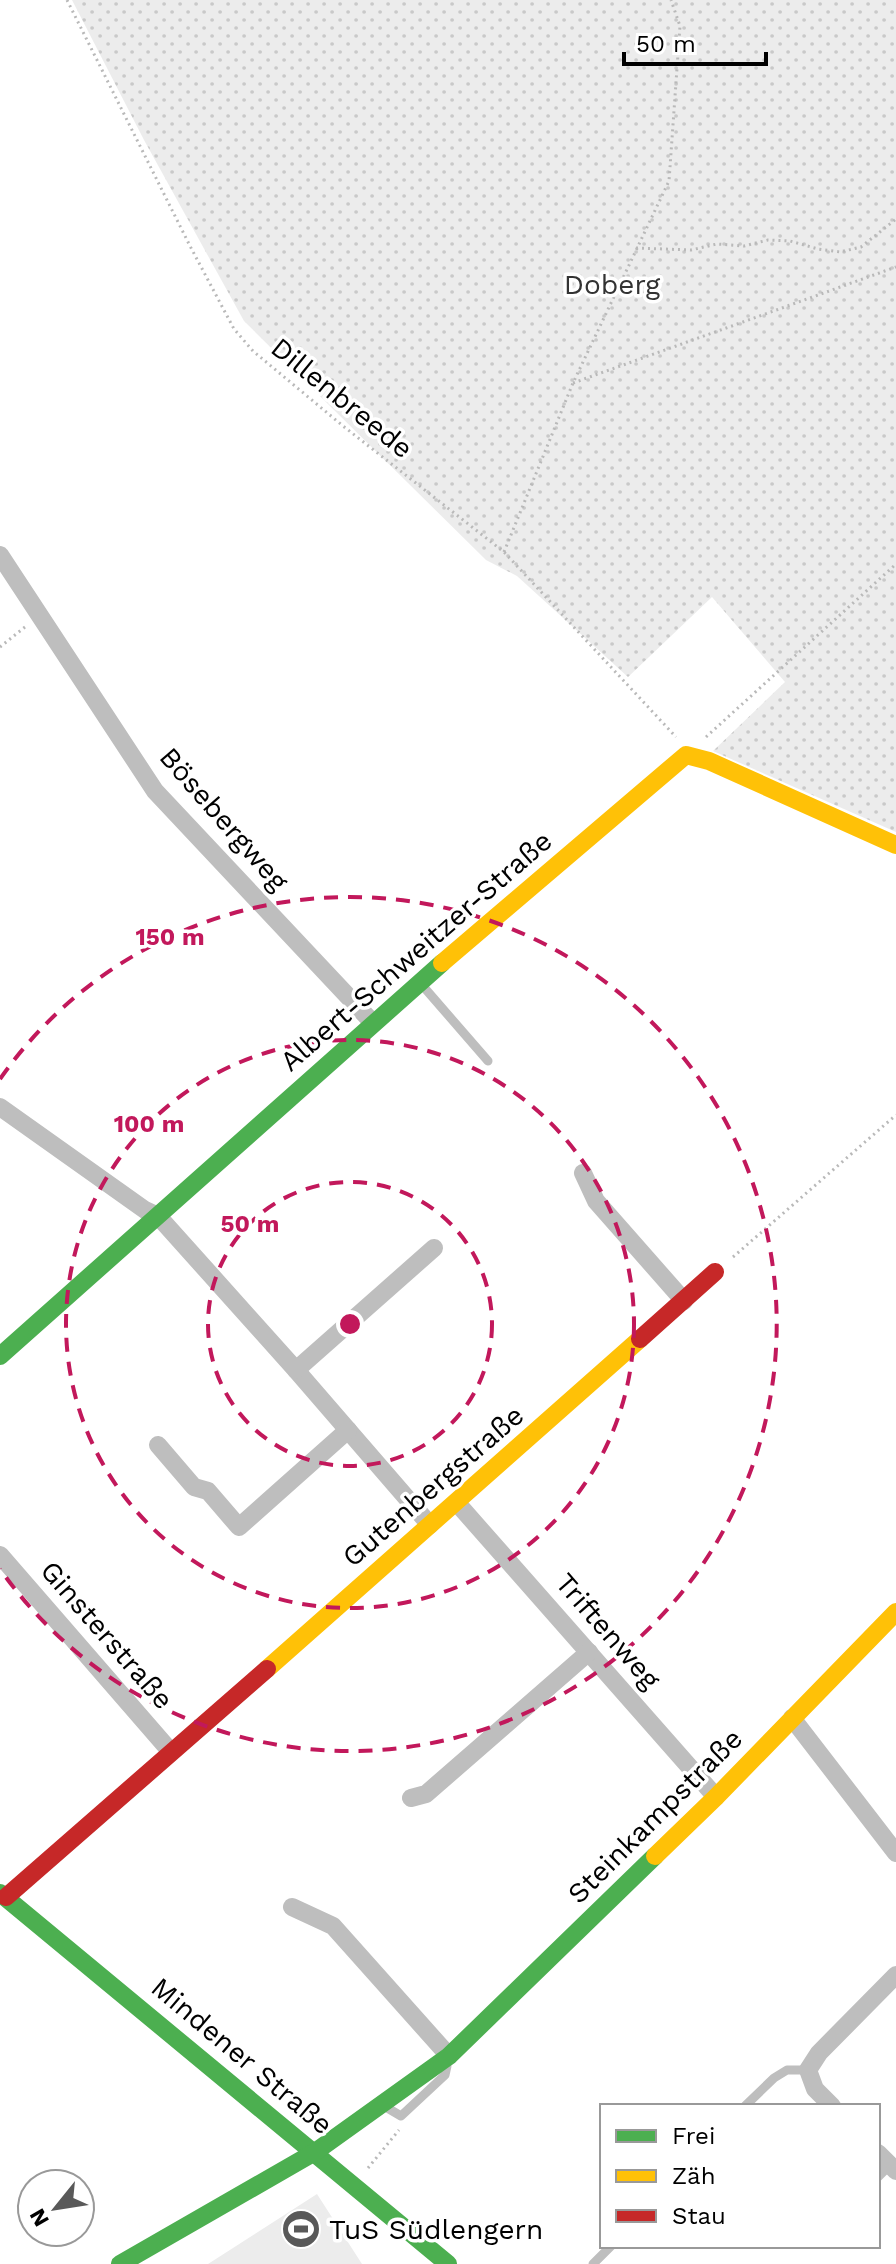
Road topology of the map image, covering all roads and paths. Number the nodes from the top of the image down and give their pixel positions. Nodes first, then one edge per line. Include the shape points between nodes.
1 (67, 0) edge
2 (671, 0) edge
3 (896, 219) edge
4 (636, 248) junction
5 (896, 267) edge
6 (573, 383) junction
7 (504, 552) junction
8 (0, 555) edge
9 (896, 564) edge
10 (39, 616) junction
11 (0, 647) edge
12 (686, 755) junction
13 (896, 845) edge
14 (420, 982) junction
15 (373, 1023) junction
16 (488, 1061) dead end
17 (0, 1107) edge
18 (896, 1115) edge
19 (583, 1173) dead end
20 (158, 1216) junction
21 (434, 1248) dead end
22 (715, 1272) joint
23 (684, 1301) junction
24 (0, 1356) edge
25 (296, 1370) junction
26 (348, 1430) junction
27 (158, 1445) dead end
28 (457, 1503) junction
29 (430, 1525) junction
30 (0, 1555) edge
31 (896, 1612) edge
32 (589, 1652) junction
33 (792, 1718) junction
34 (171, 1752) junction
35 (716, 1797) junction
36 (411, 1798) dead end
37 (896, 1853) edge
38 (3, 1895) edge
39 (292, 1907) dead end
40 (896, 1975) edge
41 (449, 2056) junction
42 (808, 2070) junction
43 (747, 2104) edge
44 (830, 2104) edge
45 (381, 2105) junction
46 (401, 2116) junction
47 (315, 2152) junction
48 (353, 2186) junction
49 (609, 2248) edge
50 (120, 2264) edge
51 (448, 2264) edge
52 (593, 2264) edge

1 - 7 path, Dillenbreede via 234,329 343,426
2 - 4 path via 680,26 669,181
3 - 4 path via 861,247 840,252 780,240 691,250
4 - 6 path
5 - 6 path
6 - 7 path
7 - 12 path, Dillenbreede via 675,736
8 - 10 street, Bösebergweg
9 - 12 path
10 - 11 path
10 - 15 street, Bösebergweg via 155,791
12 - 13 street
12 - 14 street, Albert-Schweitzer-Straße
14 - 15 street, Albert-Schweitzer-Straße
14 - 16 lane
15 - 20 street, Albert-Schweitzer-Straße
17 - 20 street
18 - 22 path
19 - 23 street via 596,1201
20 - 24 street, Albert-Schweitzer-Straße
20 - 25 street
21 - 25 street
22 - 23 street, Gutenbergstraße
23 - 28 street, Gutenbergstraße
25 - 26 street
26 - 27 street via 239,1527
26 - 29 street
28 - 29 street, Gutenbergstraße
28 - 32 street, Triftenweg
29 - 34 street, Gutenbergstraße
30 - 34 street, Ginsterstraße
31 - 33 street, Steinkampstraße
32 - 35 street, Triftenweg
32 - 36 street via 426,1794
33 - 35 street, Steinkampstraße
33 - 37 street
34 - 38 street, Gutenbergstraße
35 - 41 street, Steinkampstraße
38 - 47 street, Mindener Straße
39 - 41 street via 333,1926
40 - 42 street
41 - 45 street, Steinkampstraße
41 - 46 lane via 445,2075
42 - 43 lane via 787,2070
42 - 44 street via 815,2089
45 - 46 lane
45 - 47 street, Steinkampstraße
46 - 48 path via 400,2129
47 - 48 street, Mindener Straße
47 - 50 street, Steinkampstraße
48 - 51 street, Mindener Straße
49 - 52 lane

